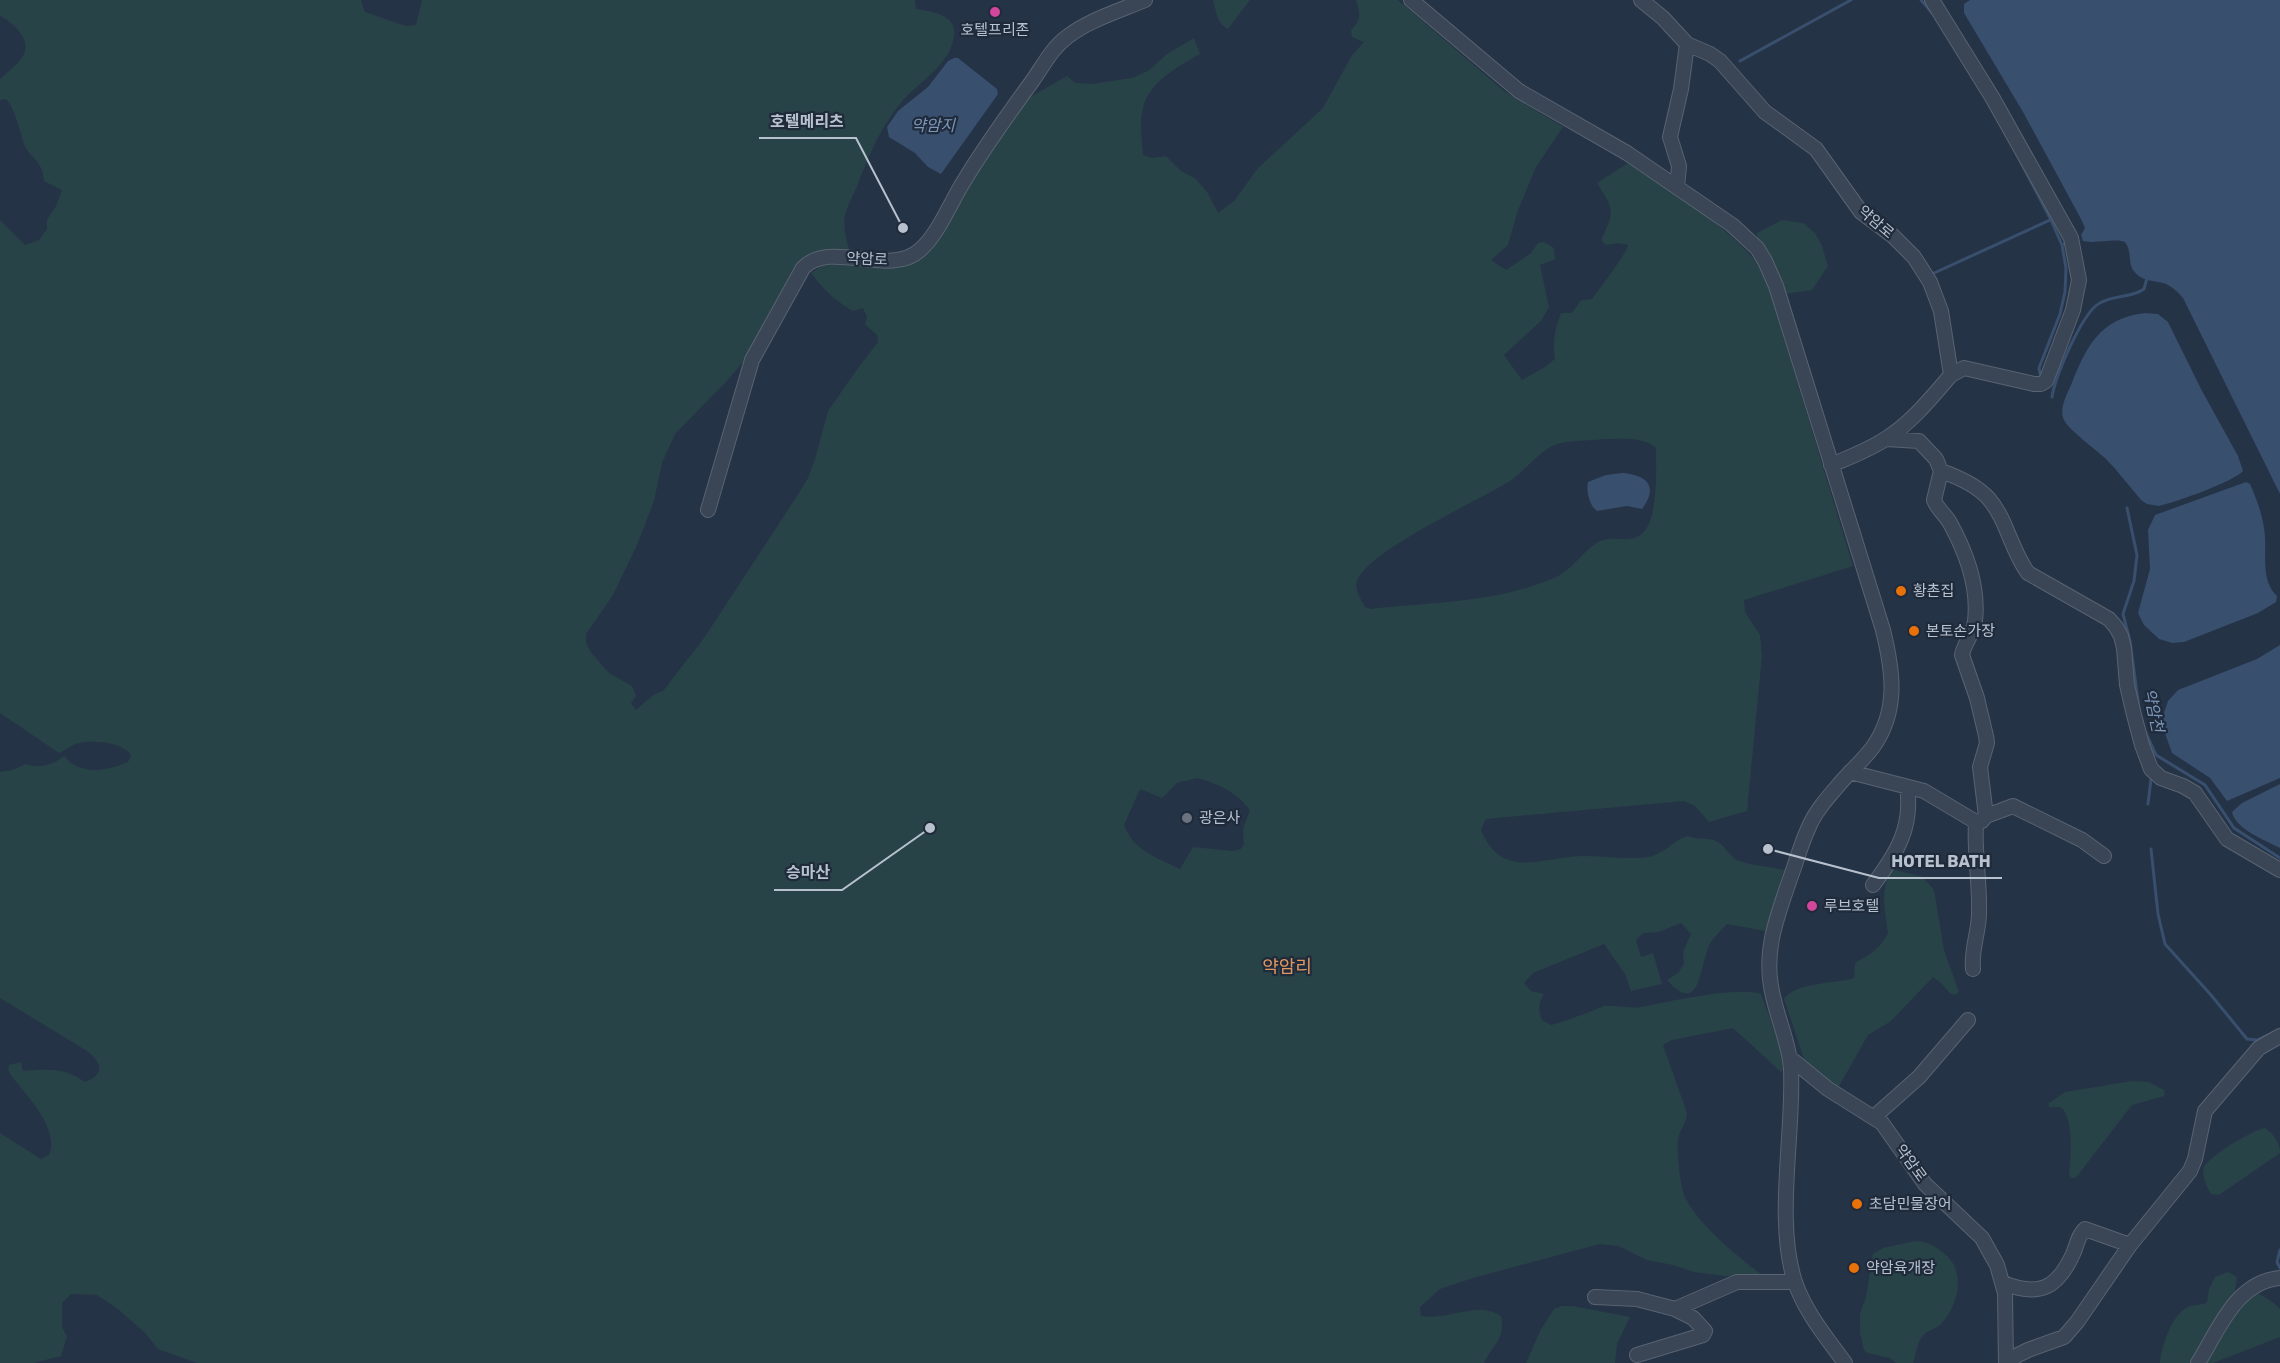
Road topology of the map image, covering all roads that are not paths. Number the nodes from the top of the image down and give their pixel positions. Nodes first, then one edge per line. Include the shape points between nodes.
1 (1145, 0) edge
2 (1411, 0) edge
3 (1641, 0) edge
4 (1932, 0) edge
5 (1687, 44) junction
6 (1677, 188) junction
7 (1950, 375) junction
8 (1886, 439) junction
9 (1831, 465) junction
10 (1941, 471) junction
11 (708, 510) dead end
12 (1850, 772) junction
13 (1907, 787) junction
14 (1981, 819) junction
15 (2104, 856) dead end
16 (2280, 870) edge
17 (1874, 885) dead end
18 (1973, 969) dead end
19 (1968, 1020) dead end
20 (2280, 1036) edge
21 (1790, 1058) junction
22 (1874, 1117) junction
23 (2130, 1245) junction
24 (2280, 1278) edge
25 (1795, 1282) junction
26 (2003, 1283) junction
27 (1595, 1297) dead end
28 (1675, 1309) junction
29 (1637, 1355) dead end
30 (2006, 1362) edge
31 (1845, 1363) edge
32 (2198, 1363) edge

1 - 11 street, 약암로 via 1077,30 1060,43 988,141 935,229 915,254 900,260 826,258 803,268 752,360
2 - 6 street via 1518,91 1627,153
3 - 5 street, 약암로
4 - 7 street via 1992,96 2071,238 2079,280 2073,310 2046,381 2034,384 1964,368
5 - 6 street via 1682,89 1670,137 1679,166
5 - 7 street, 약암로 via 1720,61 1765,112 1816,149 1861,212 1914,258 1930,282 1941,311
6 - 9 street via 1749,239 1765,261
7 - 8 street via 1925,405
8 - 9 street
8 - 10 street via 1919,441 1936,459
9 - 12 street via 1893,676 1886,721 1873,746
10 - 14 street via 1934,500 1962,546 1974,591 1975,622 1962,655 1987,743 1980,767
10 - 16 street via 1988,497 2028,573 2109,619 2116,627 2124,648 2127,685 2142,745 2155,774 2195,793 2227,839
12 - 13 street
12 - 21 street via 1808,827 1772,934 1770,983
13 - 14 street
13 - 17 street via 1907,825
14 - 15 street via 2013,806 2082,840
14 - 18 street via 1975,855 1979,915
19 - 22 street via 1919,1077
20 - 23 street via 2259,1048 2212,1100 2202,1117 2190,1171
21 - 22 street, 약암로 via 1828,1089
21 - 25 street via 1787,1222
22 - 26 street, 약암로 via 1925,1184 1982,1238
23 - 26 street via 2085,1229 2073,1255 2051,1285 2029,1291
23 - 30 street via 2064,1337
24 - 32 street via 2258,1284 2235,1301
25 - 28 street via 1737,1282
25 - 31 street via 1808,1311
26 - 30 street, 약암로
27 - 28 street via 1637,1299
28 - 29 street via 1702,1326 1703,1335

